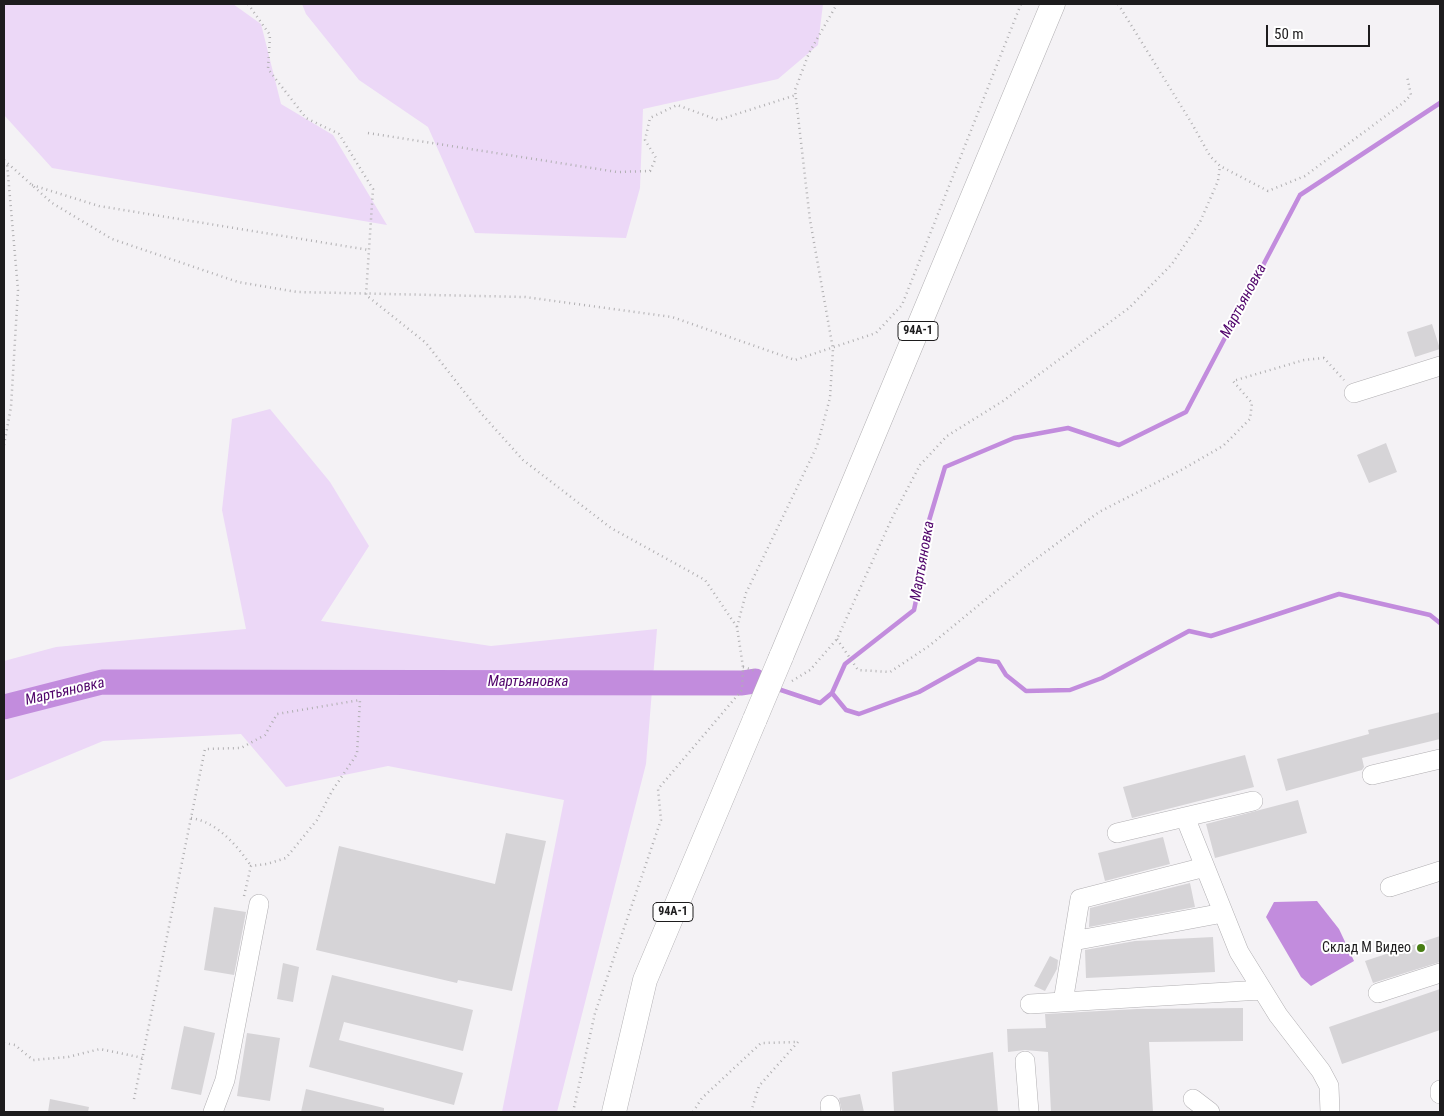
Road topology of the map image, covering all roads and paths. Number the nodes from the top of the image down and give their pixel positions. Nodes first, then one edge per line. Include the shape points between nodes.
1 (248, 4) edge
2 (837, 4) edge
3 (1021, 4) edge
4 (1053, 4) edge
5 (1118, 4) edge
6 (1408, 76) dead end
7 (796, 95) junction
8 (368, 133) dead end
9 (4, 160) edge
10 (7, 163) junction
11 (1220, 166) junction
12 (29, 184) junction
13 (369, 250) junction
14 (366, 295) junction
15 (833, 348) junction
16 (1440, 366) edge
17 (1354, 393) joint
18 (4, 445) edge
19 (737, 627) junction
20 (837, 639) junction
21 (743, 667) junction
22 (762, 673) dead end
23 (789, 682) dead end
24 (1440, 759) edge
25 (1372, 775) dead end
26 (1253, 800) dead end
27 (1184, 817) junction
28 (192, 818) junction
29 (1117, 833) dead end
30 (251, 866) junction
31 (1205, 867) junction
32 (1440, 871) edge
33 (1390, 888) dead end
34 (258, 904) joint
35 (1223, 912) junction
36 (1073, 941) junction
37 (1440, 973) edge
38 (1261, 990) junction
39 (1378, 993) dead end
40 (1063, 1002) junction
41 (1030, 1004) dead end
42 (4, 1043) edge
43 (143, 1058) junction
44 (1025, 1061) dead end
45 (1193, 1098) dead end
46 (134, 1099) dead end
47 (213, 1112) edge
48 (573, 1112) edge
49 (614, 1112) edge
50 (693, 1112) edge
51 (751, 1112) edge
52 (1029, 1112) edge
53 (1210, 1112) edge
54 (1330, 1112) edge

1 - 13 path via 270,35 268,69 306,118 339,134 373,189
2 - 7 path via 809,53
3 - 15 path via 902,305 876,333
4 - 49 main road, 94А-1, bridge via 645,980
5 - 11 path via 1210,156
6 - 11 path via 1412,95 1305,176 1268,191
7 - 8 path via 718,120 677,105 650,118 646,140 656,158 650,172 617,172
7 - 15 path via 810,220
9 - 10 path
10 - 12 path
10 - 18 path via 18,290 11,407
11 - 20 path via 1218,181 1200,222 1172,264 1129,308 1003,401 947,436 920,465
12 - 13 path via 99,206
12 - 14 path via 52,203 112,239 238,282 297,292
13 - 14 path
14 - 15 path via 525,297 672,317 795,360
14 - 19 path via 426,343 523,460 611,528 705,580
15 - 19 path via 830,398 817,446 746,593
16 - 17 street
17 - 20 path via 1324,358 1304,360 1233,381 1252,403 1250,419 1223,446 1099,512 1024,568 930,646 890,672 858,670
19 - 21 path
20 - 23 path via 810,670
21 - 22 path
21 - 48 path via 742,690 658,789 661,820 595,1012
24 - 25 street
26 - 27 street
27 - 29 street
27 - 31 street
28 - 30 path via 204,820 237,846
28 - 30 path via 205,750 241,748 264,735 277,714 360,700 357,754 317,820 286,858
28 - 43 path
30 - 34 path via 242,901
31 - 35 street
31 - 36 street via 1080,899
32 - 33 street
34 - 47 street via 225,1080
35 - 36 street
35 - 38 street via 1239,952
36 - 40 street
37 - 39 street
38 - 40 street
38 - 54 street via 1321,1070 1329,1086
40 - 41 street
42 - 43 path via 15,1045 34,1060 68,1057 100,1049
43 - 46 path
44 - 52 street
45 - 53 street
50 - 51 path via 702,1098 761,1043 798,1042 759,1086

